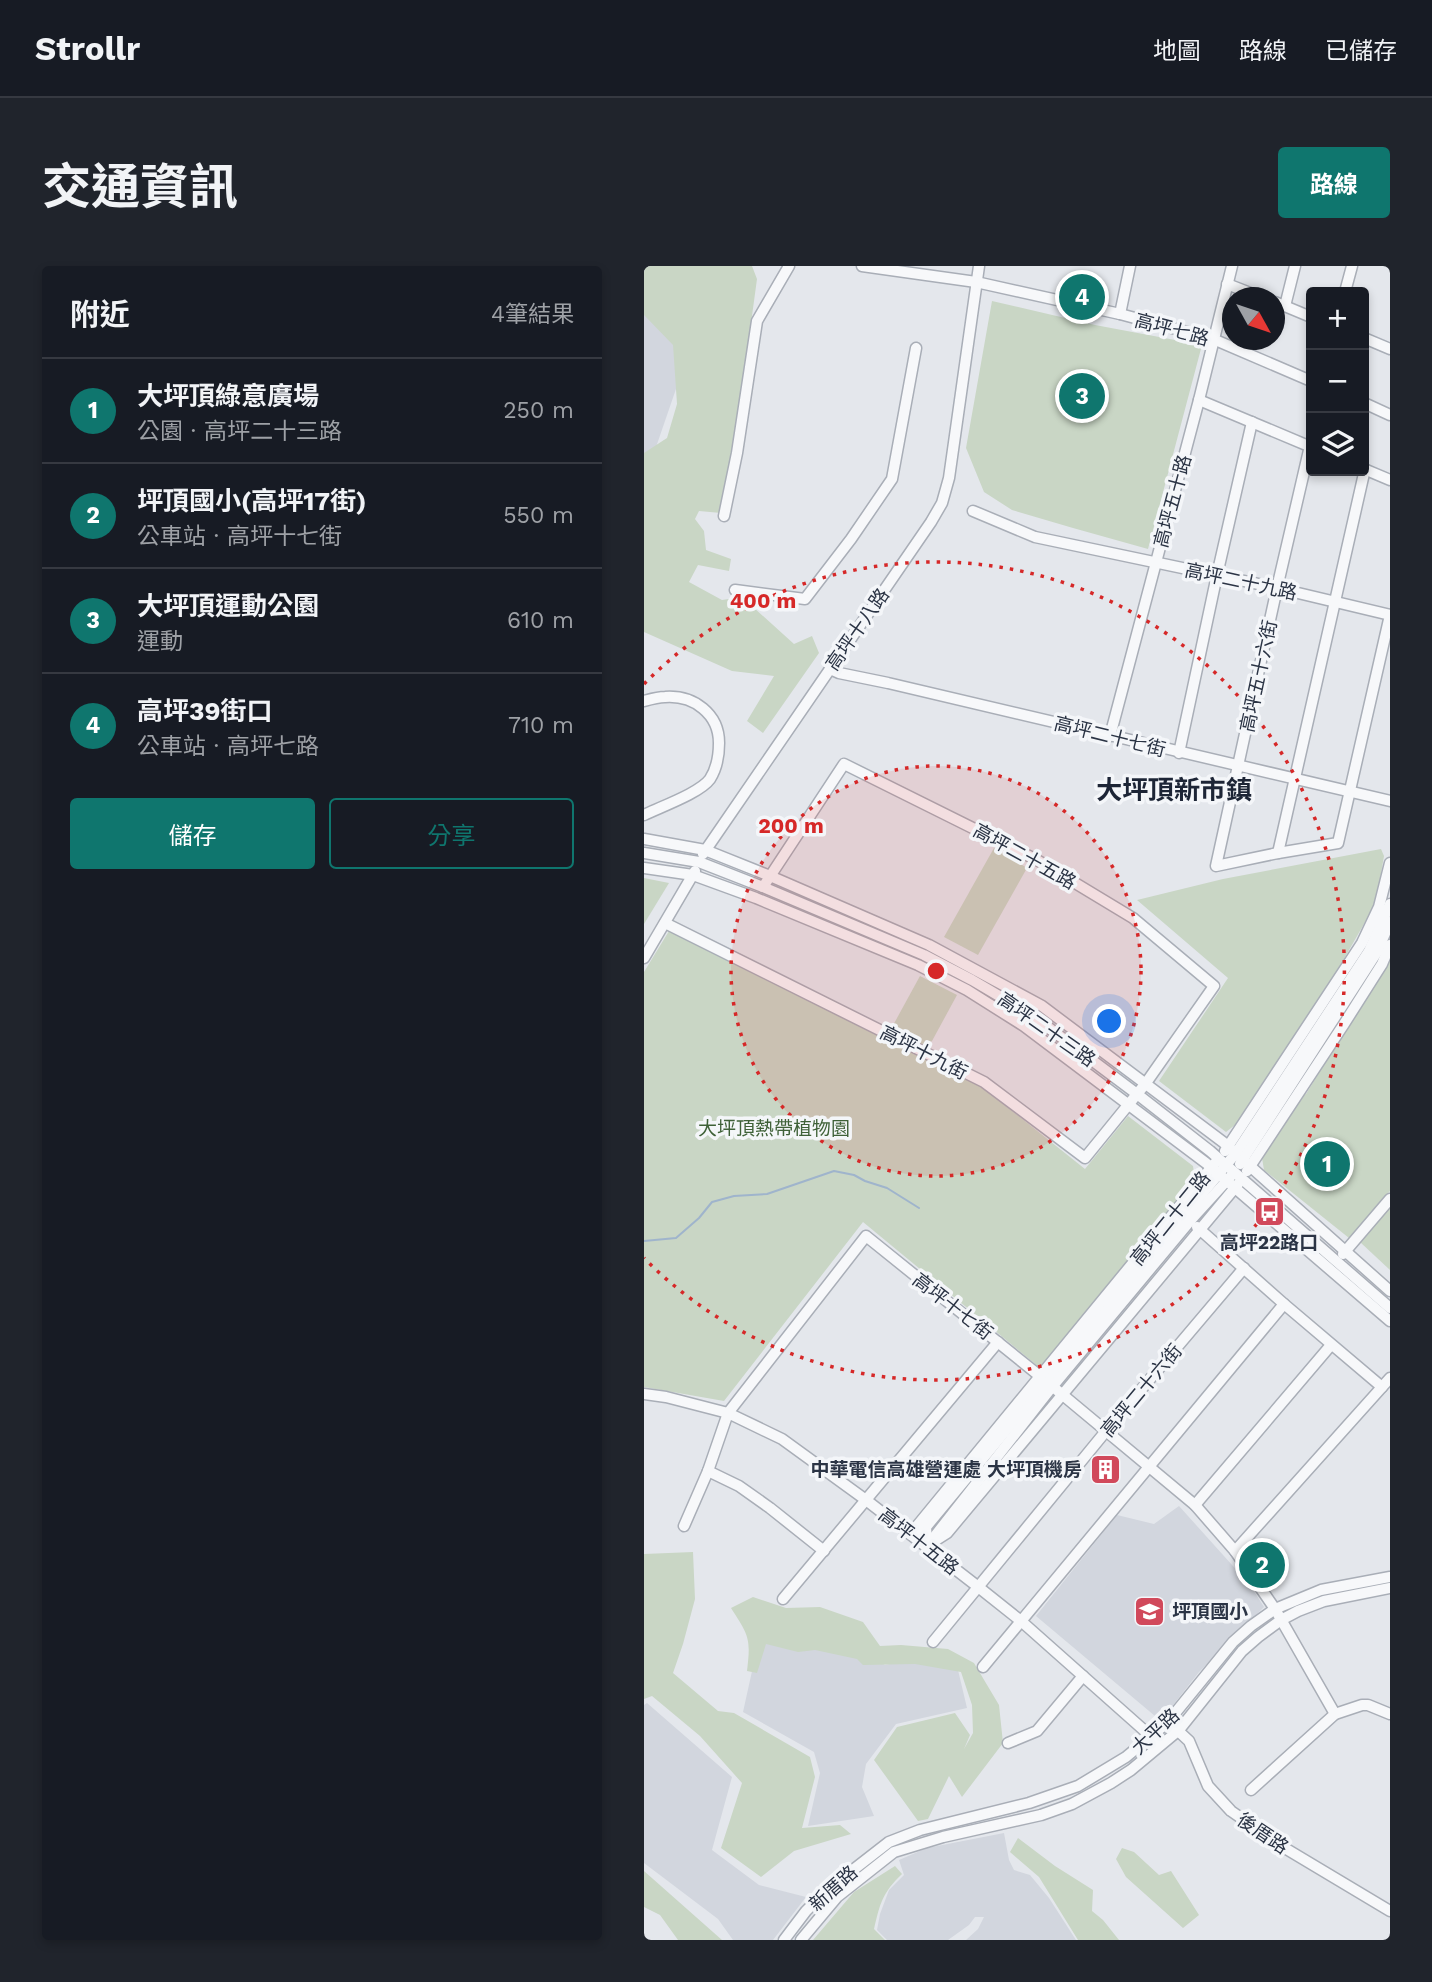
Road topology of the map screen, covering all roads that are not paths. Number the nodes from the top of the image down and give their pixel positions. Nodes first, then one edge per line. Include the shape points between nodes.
1 (789, 266) edge
2 (862, 266) edge
3 (979, 266) edge
4 (1130, 266) edge
5 (1231, 266) edge
6 (1294, 266) edge
7 (1352, 266) edge
8 (976, 282) junction
9 (1227, 284) junction
10 (1235, 287) edge
11 (1346, 287) edge
12 (1285, 306) joint
13 (1120, 314) junction
14 (1306, 315) edge
15 (1213, 339) junction
16 (1369, 340) edge
17 (916, 348) dead end
18 (1390, 349) edge
19 (1306, 379) edge
20 (1199, 400) junction
21 (1369, 405) edge
22 (1390, 415) edge
23 (1252, 422) junction
24 (1306, 444) edge
25 (1306, 467) edge
26 (1369, 471) edge
27 (1362, 476) edge
28 (1390, 480) edge
29 (972, 511) dead end
30 (724, 516) dead end
31 (1156, 563) junction
32 (1217, 575) junction
33 (1277, 588) junction
34 (735, 590) dead end
35 (1335, 602) junction
36 (1390, 615) edge
37 (830, 669) junction
38 (644, 701) edge
39 (1110, 736) junction
40 (1178, 753) junction
41 (1238, 767) junction
42 (1295, 780) junction
43 (1350, 792) junction
44 (1390, 801) edge
45 (644, 815) edge
46 (644, 839) edge
47 (705, 850) junction
48 (644, 853) edge
49 (1278, 853) junction
50 (699, 862) junction
51 (1390, 863) edge
52 (644, 869) edge
53 (693, 875) junction
54 (770, 876) junction
55 (763, 887) junction
56 (1390, 904) edge
57 (1390, 922) edge
58 (665, 923) junction
59 (1390, 945) edge
60 (644, 958) edge
61 (1146, 1083) junction
62 (1137, 1094) junction
63 (1129, 1104) junction
64 (1240, 1156) junction
65 (1231, 1168) junction
66 (1223, 1177) junction
67 (1390, 1199) edge
68 (1184, 1215) junction
69 (1200, 1229) junction
70 (1346, 1251) junction
71 (1333, 1265) junction
72 (1244, 1268) junction
73 (1390, 1291) edge
74 (1284, 1304) junction
75 (1390, 1308) edge
76 (1390, 1321) edge
77 (998, 1342) junction
78 (1331, 1345) junction
79 (1390, 1378) edge
80 (1046, 1381) junction
81 (1382, 1387) junction
82 (644, 1394) edge
83 (1062, 1395) junction
84 (728, 1413) junction
85 (1106, 1431) junction
86 (1149, 1466) junction
87 (708, 1471) junction
88 (866, 1500) junction
89 (1195, 1505) junction
90 (684, 1526) dead end
91 (927, 1546) junction
92 (1235, 1551) junction
93 (824, 1552) junction
94 (1390, 1577) edge
95 (977, 1586) junction
96 (1390, 1588) edge
97 (783, 1600) dead end
98 (1275, 1609) junction
99 (1281, 1620) junction
100 (1020, 1621) junction
101 (933, 1642) dead end
102 (983, 1667) dead end
103 (1083, 1676) junction
104 (1335, 1714) junction
105 (1390, 1714) edge
106 (1167, 1723) junction
107 (1179, 1730) junction
108 (1151, 1736) junction
109 (1008, 1743) dead end
110 (1162, 1745) junction
111 (1251, 1790) dead end
112 (892, 1847) junction
113 (1390, 1911) edge
114 (784, 1940) edge
115 (801, 1940) edge

1 - 30 street via 757,321
2 - 8 street, 高坪七路
3 - 8 street, 高坪十八路
4 - 13 street
5 - 9 street, 高坪五十路
6 - 12 street
7 - 11 street
8 - 13 street, 高坪七路
8 - 37 street, 高坪十八路 via 942,503
9 - 10 street
9 - 15 street, 高坪五十路
12 - 14 street
13 - 15 street, 高坪七路
15 - 19 street, 高坪七路
15 - 20 street, 高坪五十路
16 - 18 street
17 - 34 street via 892,479 851,539 805,599
20 - 23 street
20 - 31 street, 高坪五十路
21 - 22 street
23 - 24 street
23 - 32 street
25 - 33 street, 高坪五十六街
26 - 28 street
27 - 35 street
29 - 31 street, 高坪二十九路 via 1035,537
31 - 32 street, 高坪二十九路
31 - 39 street, 高坪五十路
32 - 33 street, 高坪二十九路
32 - 40 street
33 - 35 street, 高坪二十九路
33 - 41 street, 高坪五十六街
35 - 36 street, 高坪二十九路
35 - 42 street
36 - 43 street
37 - 39 street, 高坪二十七街
37 - 47 street, 高坪十八路
38 - 45 street via 667,696 706,709 719,732 719,758 709,780
39 - 40 street, 高坪二十七街
40 - 41 street, 高坪二十七街
41 - 42 street, 高坪二十七街
41 - 49 street, 高坪五十六街 via 1216,866
42 - 43 street, 高坪二十七街
42 - 49 street
43 - 44 street, 高坪二十七街
43 - 49 street via 1338,843
46 - 47 street, 高坪二十三路
47 - 50 street, 高坪十八路
47 - 54 street, 高坪二十三路
48 - 50 street, 高坪二十三路
50 - 53 street, 高坪十八路
50 - 55 street, 高坪二十三路
51 - 64 street, 高坪二十二路 via 1379,906 1362,943
52 - 53 street, 高坪二十三路
53 - 58 street, 高坪十八路
53 - 63 street, 高坪二十三路 via 918,965 967,990
54 - 55 street, 高坪二十五路
54 - 61 street, 高坪二十三路 via 929,945 988,976 1042,1006
54 - 61 street, 高坪二十五路 via 844,765 1037,860 1133,918 1214,986
55 - 62 street, 高坪二十三路 via 972,980 1034,1016
56 - 64 street, 高坪二十二路 via 1369,951
57 - 64 street, 高坪二十二路 via 1377,952
58 - 60 street, 高坪十八路
58 - 63 street, 高坪十九街 via 984,1082 1085,1158
59 - 64 street, 高坪二十二路 via 1376,974
61 - 62 street, 高坪十九街
61 - 64 street, 高坪二十三路
62 - 63 street, 高坪十九街
62 - 65 street, 高坪二十三路
63 - 66 street, 高坪二十三路
64 - 65 street, 高坪二十二路
64 - 65 street, 高坪二十二路
64 - 70 street, 高坪二十三路
65 - 66 street, 高坪二十二路
65 - 66 street, 高坪二十二路
65 - 71 street, 高坪二十三路
66 - 68 street, 高坪二十二路
66 - 68 street, 高坪二十二路
66 - 69 street, 高坪二十二路
66 - 71 street, 高坪二十三路
67 - 70 street
68 - 69 street
68 - 80 street, 高坪二十二路
68 - 80 street, 高坪二十二路
69 - 72 street
69 - 83 street, 高坪二十二路
70 - 71 street
70 - 73 street, 高坪二十三路
71 - 75 street, 高坪二十三路
71 - 76 street, 高坪二十三路
72 - 74 street
72 - 85 street, 高坪二十六街
74 - 78 street
74 - 86 street
77 - 80 street, 高坪十七街
77 - 84 street, 高坪十七街 via 866,1236
77 - 88 street
78 - 81 street
78 - 89 street
79 - 81 street
80 - 83 street, 高坪十七街
80 - 91 street, 高坪二十二路
80 - 91 street, 高坪二十二路 via 917,1526
81 - 92 street
82 - 84 street, 高坪十五路
83 - 85 street, 高坪十七街
83 - 91 street, 高坪二十二路 via 947,1532
84 - 87 street, 高坪十七街
84 - 88 street, 高坪十五路 via 782,1439
85 - 86 street, 高坪十七街
85 - 95 street, 高坪二十六街
86 - 89 street, 高坪十七街
86 - 100 street
87 - 90 street, 高坪十七街
87 - 93 street via 739,1486
88 - 91 street, 高坪十五路
88 - 93 street
89 - 92 street, 高坪十七街
91 - 95 street, 高坪十五路
92 - 98 street, 高坪十七街
93 - 97 street
94 - 98 street, 大平路 via 1321,1590
95 - 100 street, 高坪十五路
95 - 101 street, 高坪二十六街
96 - 99 street, 大平路 via 1324,1601
98 - 99 street, 高坪十七街
98 - 106 street, 大平路 via 1234,1642
99 - 104 street
99 - 107 street, 大平路 via 1242,1651
100 - 102 street
100 - 103 street, 高坪十五路
103 - 108 street, 高坪十五路
103 - 109 street via 1037,1731
104 - 105 street via 1368,1705
104 - 111 street
106 - 107 street, 後厝路
106 - 108 street, 大平路
107 - 110 street, 大平路
107 - 113 street, 後厝路 via 1189,1741 1208,1786 1231,1811
108 - 110 street, 高坪十五路
108 - 112 street, 大平路 via 1078,1786 920,1830
110 - 112 street, 大平路 via 1111,1783 1072,1804
112 - 114 street, 新厝路 via 826,1891
112 - 115 street, 新厝路 via 837,1897

